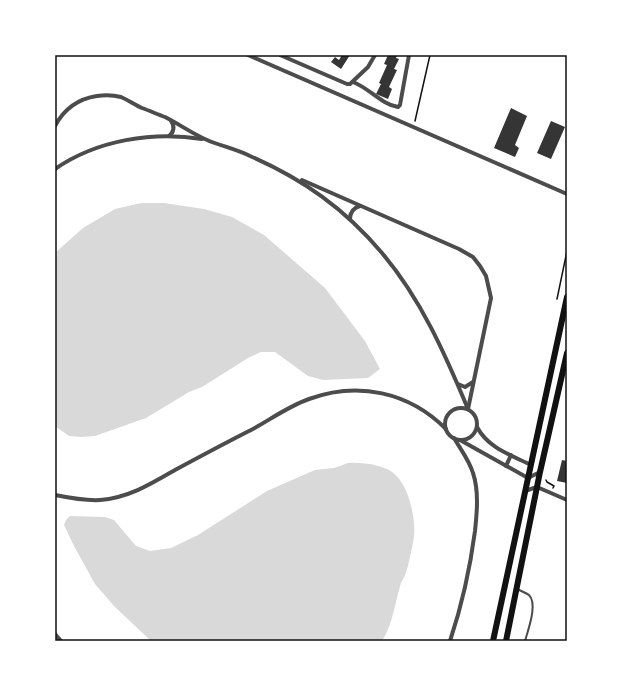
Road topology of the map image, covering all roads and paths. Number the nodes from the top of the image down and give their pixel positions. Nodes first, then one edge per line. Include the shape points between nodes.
1 (248, 55) edge
2 (280, 55) edge
3 (375, 55) edge
4 (409, 55) edge
5 (430, 55) edge
6 (354, 82) junction
7 (171, 121) junction
8 (55, 126) edge
9 (414, 127) junction
10 (168, 136) junction
11 (207, 140) junction
12 (56, 168) edge
13 (290, 175) junction
14 (567, 194) edge
15 (361, 206) junction
16 (350, 220) junction
17 (567, 251) edge
18 (567, 297) edge
19 (557, 299) dead end
20 (567, 353) edge
21 (457, 382) junction
22 (474, 382) junction
23 (468, 409) junction
24 (477, 427) junction
25 (446, 429) junction
26 (454, 438) junction
27 (460, 440) junction
28 (511, 455) junction
29 (531, 465) junction
30 (506, 466) junction
31 (540, 472) junction
32 (528, 478) junction
33 (537, 487) junction
34 (525, 490) junction
35 (55, 495) edge
36 (567, 500) edge
37 (517, 589) junction
38 (55, 634) edge
39 (61, 641) edge
40 (450, 641) edge
41 (493, 641) edge
42 (506, 641) edge
43 (525, 641) edge

1 - 9 street
2 - 6 street via 347,84
3 - 6 street
4 - 6 street via 398,107
5 - 9 path
7 - 8 street via 120,97 103,95 88,97 70,106
7 - 10 street via 174,128
7 - 11 street
9 - 14 street
10 - 11 street
10 - 12 street via 113,143
11 - 13 street via 229,147
13 - 15 street
13 - 16 street via 325,198
15 - 16 street via 354,208
15 - 22 street via 459,249 480,266 486,276 491,298
16 - 21 street via 382,254 410,292 440,345
17 - 19 path
18 - 29 main road
20 - 31 main road
21 - 22 street via 465,387
21 - 23 street
22 - 23 street
23 - 24 street via 476,416
23 - 25 street via 458,408 448,413
24 - 27 street via 473,435
24 - 28 street via 482,437 490,444
25 - 26 street
25 - 35 street via 426,411 405,400 379,393 342,391 307,400 135,492 101,500
26 - 27 street
26 - 40 street via 467,457 473,475 477,507 465,592
27 - 30 street
28 - 29 street
28 - 30 street
29 - 32 main road
30 - 32 street
31 - 32 street
31 - 33 main road
32 - 34 main road
33 - 34 street
33 - 36 street
33 - 37 main road
34 - 41 main road
37 - 42 main road
37 - 43 lane via 528,595 533,605
38 - 39 street

